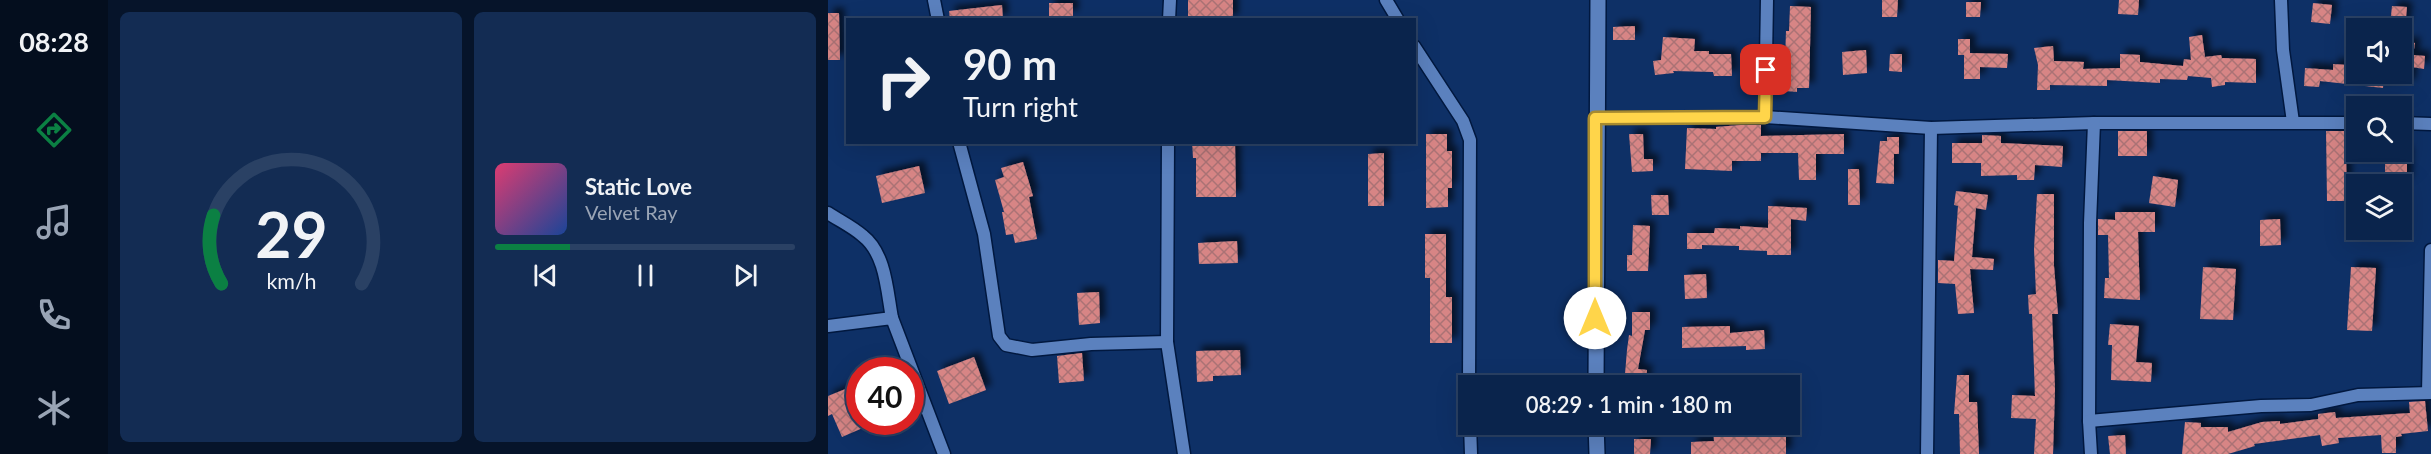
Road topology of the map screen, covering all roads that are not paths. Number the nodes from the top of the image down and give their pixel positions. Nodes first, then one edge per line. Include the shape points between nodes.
1 (934, 0) edge
2 (1170, 0) edge
3 (1386, 0) edge
4 (1598, 0) edge
5 (1767, 0) edge
6 (2281, 0) edge
7 (938, 18) edge
8 (1169, 18) edge
9 (1397, 18) edge
10 (1416, 49) edge
11 (1765, 117) junction
12 (1595, 118) junction
13 (2293, 122) junction
14 (2094, 123) junction
15 (2346, 123) edge
16 (2412, 123) edge
17 (2431, 124) edge
18 (1931, 128) junction
19 (960, 144) edge
20 (1168, 144) edge
21 (828, 213) edge
22 (2431, 250) edge
23 (892, 318) junction
24 (828, 326) edge
25 (1167, 342) junction
26 (1469, 375) edge
27 (1596, 375) edge
28 (2430, 393) edge
29 (2089, 422) junction
30 (1470, 435) edge
31 (1597, 435) edge
32 (944, 454) edge
33 (1185, 454) edge
34 (1471, 454) edge
35 (1598, 454) edge
36 (1927, 454) edge
37 (2091, 454) edge

1 - 7 street
2 - 8 street
3 - 9 street
4 - 12 street
5 - 11 street
6 - 13 street
10 - 26 street via 1463,121 1470,140
11 - 12 street
11 - 18 street
12 - 27 street
13 - 14 street
13 - 15 street
14 - 18 street
14 - 29 street
16 - 17 street
18 - 36 street
19 - 25 street via 984,234 999,336 1006,345 1032,350
20 - 25 street
21 - 23 street via 865,237 874,248
22 - 28 street
23 - 24 street
23 - 32 street
25 - 33 street
28 - 29 street via 2358,395 2311,405
29 - 37 street
30 - 34 street
31 - 35 street

